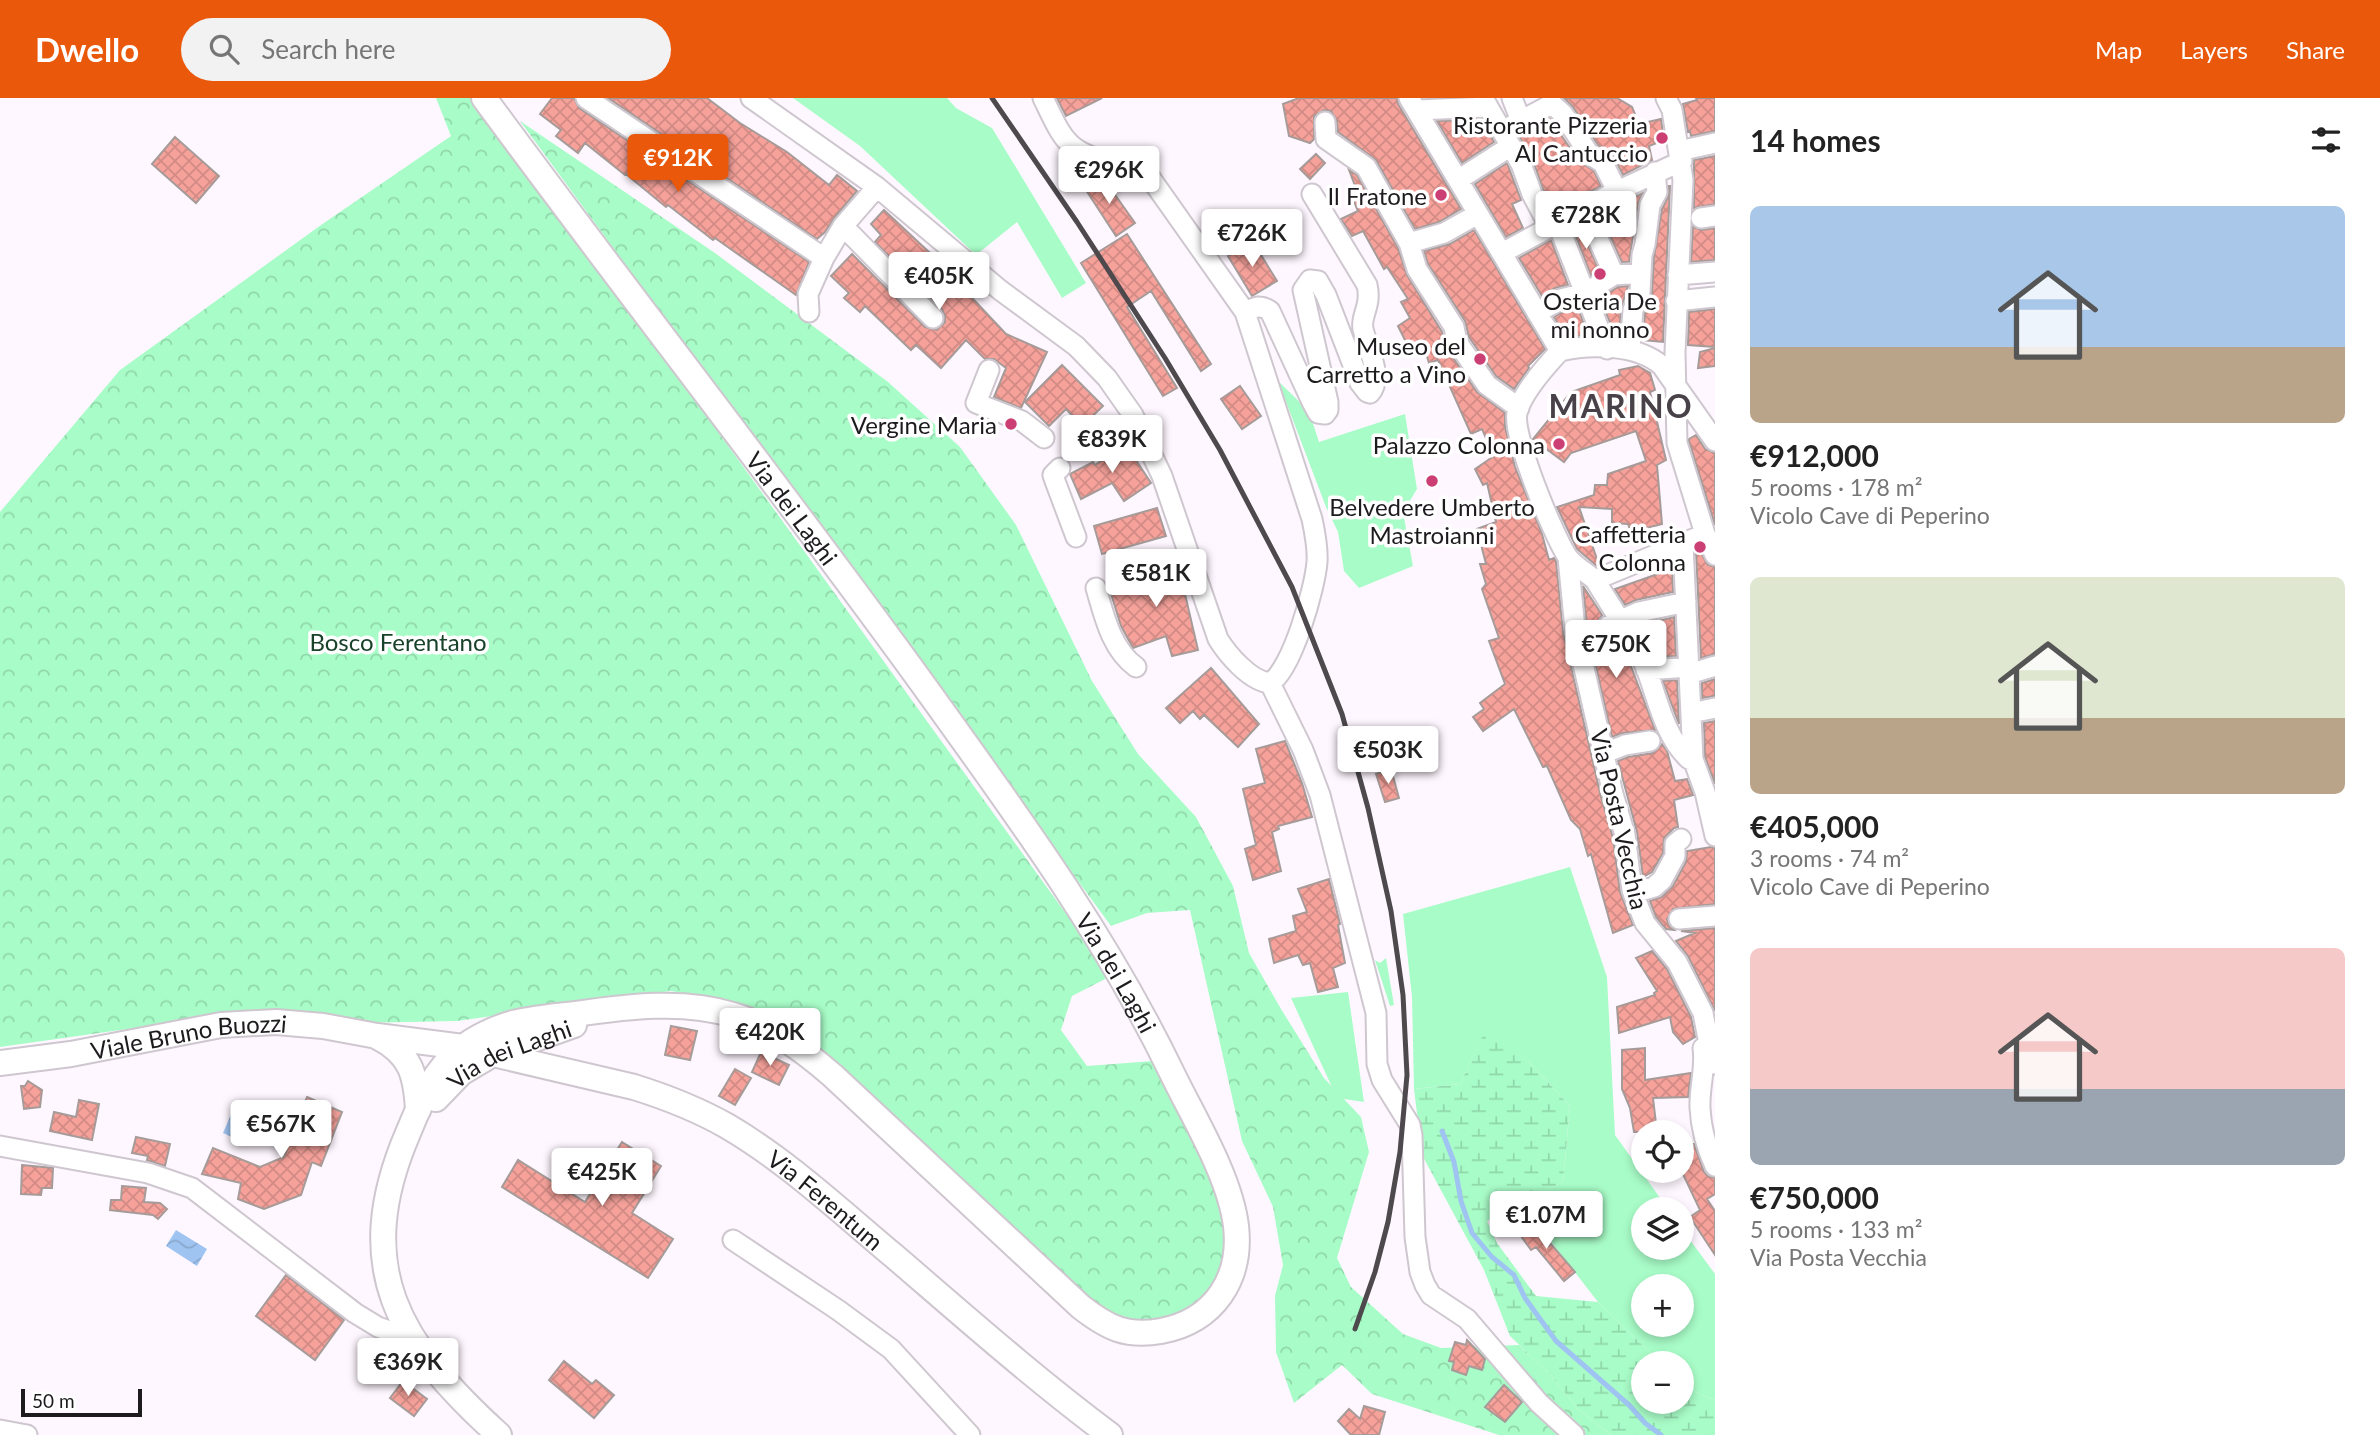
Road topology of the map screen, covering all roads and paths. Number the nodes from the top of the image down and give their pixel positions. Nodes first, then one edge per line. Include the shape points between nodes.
1 (484, 98) edge
2 (586, 98) edge
3 (751, 98) edge
4 (1043, 98) edge
5 (1512, 98) edge
6 (1486, 102) edge
7 (1413, 104) edge
8 (1669, 104) edge
9 (1521, 121) junction
10 (1325, 122) dead end
11 (1506, 139) junction
12 (1715, 143) edge
13 (1681, 156) junction
14 (1655, 172) junction
15 (1458, 180) junction
16 (877, 187) junction
17 (1617, 191) junction
18 (1312, 194) dead end
19 (1584, 208) junction
20 (1478, 214) junction
21 (1553, 224) junction
22 (843, 226) junction
23 (1409, 243) junction
24 (1502, 253) junction
25 (824, 258) junction
26 (1715, 271) edge
27 (1641, 273) junction
28 (1614, 275) junction
29 (1678, 275) junction
30 (1585, 293) junction
31 (1715, 297) edge
32 (1676, 301) junction
33 (809, 312) dead end
34 (1245, 312) junction
35 (1537, 313) junction
36 (933, 318) dead end
37 (1607, 349) junction
38 (1630, 349) junction
39 (1560, 351) junction
40 (1675, 352) junction
41 (1652, 357) junction
42 (989, 370) dead end
43 (1674, 384) junction
44 (1525, 405) junction
45 (1709, 420) edge
46 (1044, 438) dead end
47 (1715, 442) edge
48 (1060, 468) dead end
49 (1705, 534) junction
50 (1076, 537) dead end
51 (1683, 544) junction
52 (1715, 555) edge
53 (1568, 558) junction
54 (1595, 580) junction
55 (1096, 588) dead end
56 (1686, 602) junction
57 (1613, 623) junction
58 (1715, 666) edge
59 (1136, 667) dead end
60 (1646, 670) junction
61 (1689, 670) junction
62 (1270, 683) junction
63 (1715, 708) edge
64 (1691, 713) junction
65 (1650, 741) dead end
66 (1605, 753) junction
67 (1693, 759) junction
68 (1710, 790) edge
69 (1715, 835) edge
70 (1681, 839) dead end
71 (1633, 893) junction
72 (1715, 916) edge
73 (1679, 919) dead end
74 (624, 1009) junction
75 (1704, 1014) edge
76 (512, 1023) junction
77 (566, 1027) junction
78 (377, 1037) junction
79 (463, 1047) junction
80 (493, 1054) junction
81 (0, 1063) edge
82 (1715, 1064) edge
83 (544, 1067) junction
84 (581, 1074) junction
85 (441, 1094) junction
86 (414, 1117) junction
87 (0, 1146) edge
88 (1715, 1166) edge
89 (733, 1240) dead end
90 (412, 1339) junction
91 (0, 1430) edge
92 (27, 1435) edge
93 (499, 1435) edge
94 (970, 1435) edge
95 (1110, 1435) edge
96 (1574, 1435) edge

1 - 74 main road, Via dei Laghi via 892,641 1083,911 1147,1023 1225,1184 1237,1240 1227,1283 1210,1308 1185,1325 1141,1334 1097,1320 844,1085 793,1044 722,1012 679,1007
2 - 25 street
3 - 16 street
4 - 34 street via 1069,145 1094,159 1149,176
5 - 9 street
6 - 7 street
6 - 11 street
7 - 15 street
8 - 13 street
9 - 11 street
9 - 17 street via 1552,104 1589,154 1603,163
10 - 23 street via 1326,139 1366,167
11 - 15 street
11 - 21 street via 1532,194
12 - 13 street
13 - 14 street
13 - 29 street
14 - 17 street
14 - 27 street via 1657,192 1650,205
15 - 20 street
16 - 22 street
16 - 62 street via 1000,290 1076,346 1108,378 1157,464 1218,639 1251,674
17 - 19 street
18 - 34 street via 1367,285 1369,300 1362,326 1374,389 1368,393 1360,383 1318,281 1310,280 1303,290 1328,402 1325,414 1318,413 1312,402 1270,311 1257,306
19 - 21 street
19 - 28 street
20 - 23 street via 1444,233
20 - 24 street
21 - 24 street
21 - 30 street
22 - 25 street
22 - 36 street
23 - 44 street via 1417,269 1454,327 1457,342 1488,385
24 - 35 street
25 - 33 street via 808,293
26 - 29 street
27 - 28 street
27 - 38 street
28 - 30 street
29 - 32 street
30 - 35 street via 1561,299
30 - 37 street
31 - 32 street
32 - 40 street
34 - 62 street via 1308,507 1317,550 1305,615 1285,667
35 - 39 street
37 - 38 street
37 - 39 street
38 - 41 street
39 - 44 street via 1546,365
40 - 41 street via 1664,358
40 - 43 street
41 - 43 street
42 - 46 street via 976,403 1022,421
43 - 45 street
43 - 49 street via 1677,443
44 - 53 street via 1532,480
45 - 47 street
48 - 50 street via 1053,475
49 - 51 street
49 - 52 street
51 - 54 street
51 - 56 street
53 - 54 street
53 - 66 street, Via Posta Vecchia via 1575,629
54 - 57 street
55 - 59 street via 1116,644
56 - 57 street
56 - 61 street
57 - 60 street
58 - 61 street
60 - 61 street
60 - 67 street via 1666,726 1687,758
61 - 64 street
62 - 96 street via 1320,795 1376,1013 1377,1064 1410,1125 1415,1237 1425,1285 1431,1295 1467,1319 1539,1403
63 - 64 street
64 - 67 street
65 - 66 street
66 - 71 street, Via Posta Vecchia via 1625,835
67 - 68 street
68 - 69 street
70 - 71 street via 1662,880
71 - 75 street, Via Posta Vecchia via 1645,923 1677,962
72 - 73 street
74 - 76 main road, Via dei Laghi
74 - 77 main road, Via dei Laghi
75 - 82 street, Via Posta Vecchia
75 - 88 street via 1700,1107
76 - 78 main road
76 - 79 main road, Via dei Laghi
77 - 80 main road, Via dei Laghi
77 - 84 main road via 559,1044 561,1057
78 - 79 main road, Via Ferentum
78 - 81 main road, Viale Bruno Buozzi via 311,1025 249,1022
78 - 86 main road via 397,1049 411,1067
79 - 80 main road, Via Ferentum
79 - 86 main road, Via dei Laghi via 437,1073
80 - 83 main road, Via Ferentum
80 - 85 main road, Via dei Laghi via 461,1073
83 - 84 main road, Via Ferentum
83 - 85 main road via 491,1074
84 - 95 main road, Via Ferentum via 675,1101 749,1140
85 - 86 main road, Via dei Laghi
86 - 90 main road, Via dei Laghi via 391,1177 383,1226 392,1298
87 - 90 street via 148,1173 192,1188 355,1313
89 - 94 street via 891,1349
90 - 93 main road, Via dei Laghi
91 - 92 street

